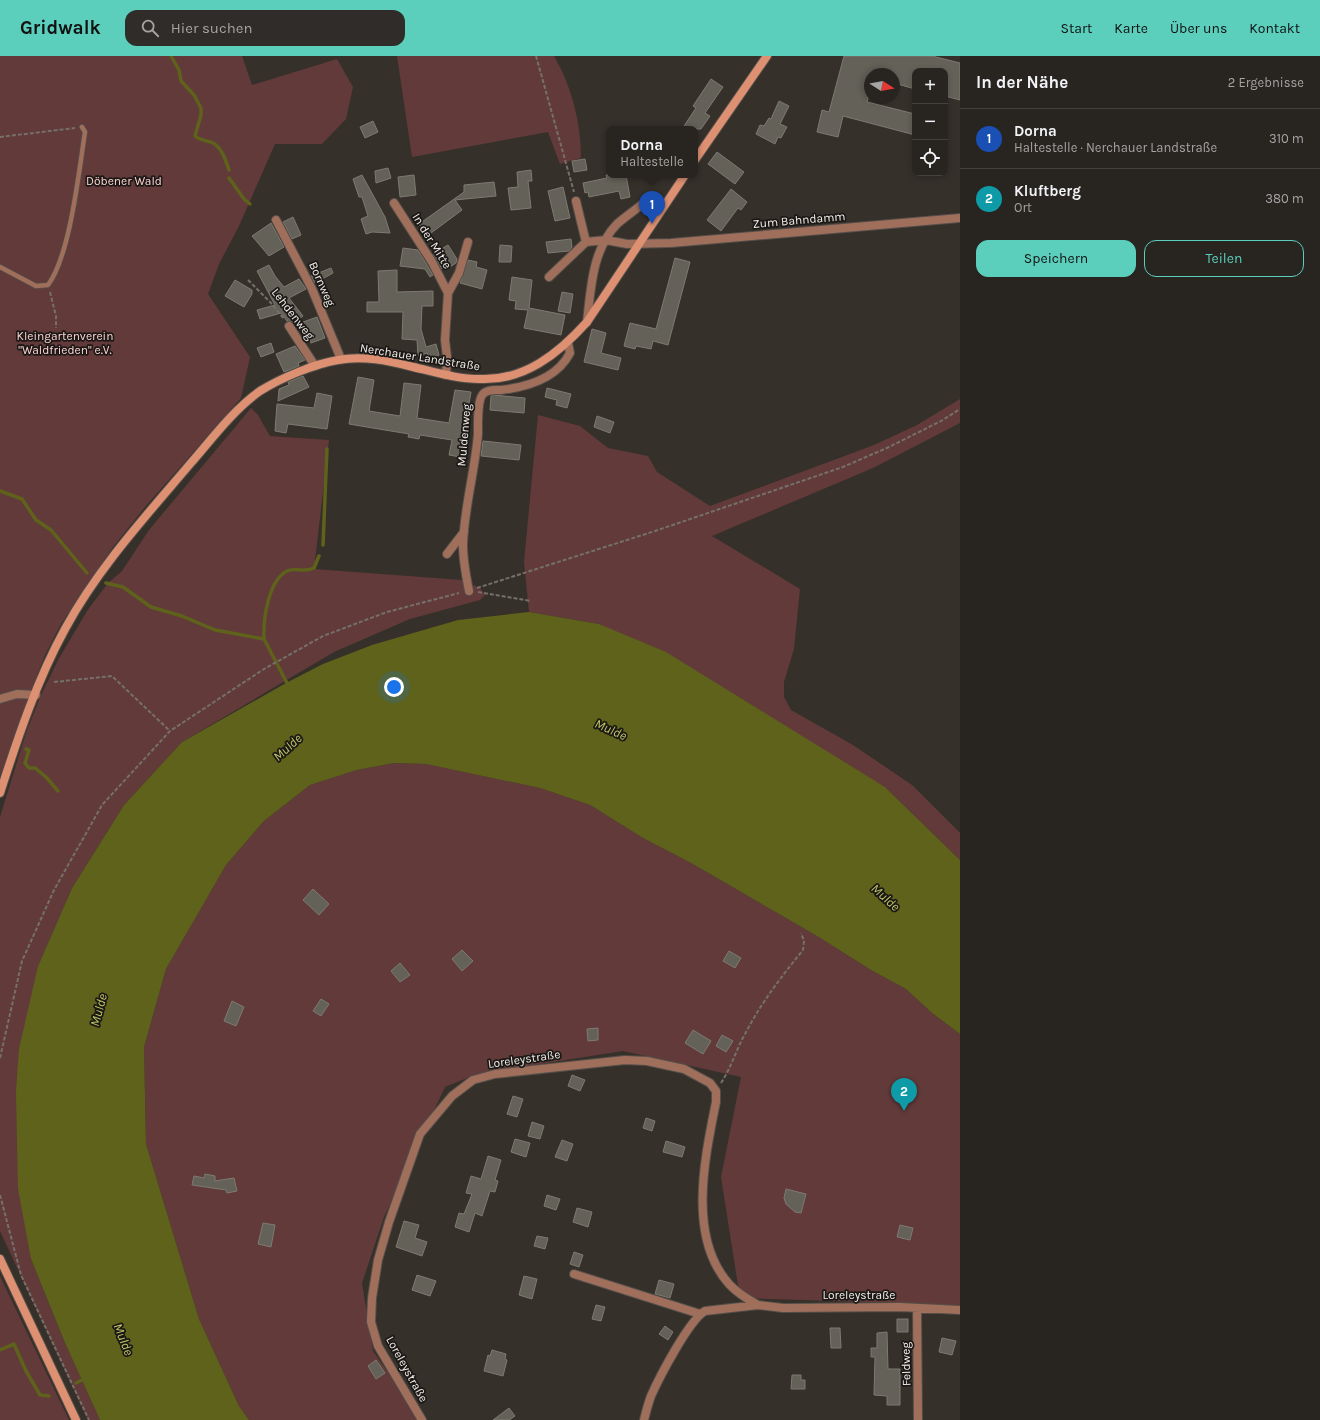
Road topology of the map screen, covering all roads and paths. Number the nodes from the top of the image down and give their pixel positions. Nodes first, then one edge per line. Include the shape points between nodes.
1 (536, 56) edge
2 (767, 56) edge
3 (82, 127) joint
4 (0, 137) edge
5 (698, 156) edge
6 (682, 178) edge
7 (646, 201) dead end
8 (576, 202) joint
9 (394, 203) dead end
10 (960, 218) edge
11 (276, 220) dead end
12 (606, 240) junction
13 (468, 242) dead end
14 (586, 242) junction
15 (640, 243) junction
16 (0, 267) edge
17 (548, 277) dead end
18 (248, 280) dead end
19 (48, 285) junction
20 (448, 293) junction
21 (587, 322) junction
22 (289, 326) joint
23 (56, 328) dead end
24 (568, 343) junction
25 (341, 359) junction
26 (315, 366) junction
27 (446, 374) junction
28 (960, 409) edge
29 (464, 532) junction
30 (447, 554) dead end
31 (469, 590) junction
32 (531, 601) dead end
33 (54, 682) dead end
34 (36, 695) junction
35 (0, 699) edge
36 (170, 731) junction
37 (0, 793) edge
38 (801, 933) dead end
39 (0, 1058) edge
40 (716, 1091) junction
41 (0, 1195) edge
42 (0, 1259) edge
43 (574, 1274) dead end
44 (758, 1305) junction
45 (917, 1308) junction
46 (960, 1310) edge
47 (700, 1314) junction
48 (76, 1420) edge
49 (89, 1420) edge
50 (422, 1420) edge
51 (644, 1420) edge
52 (918, 1420) edge

1 - 8 path via 570,170
2 - 5 main road
3 - 4 path
3 - 19 lane via 85,132 66,241 55,276
6 - 15 main road, Nerchauer Landstraße
7 - 12 street via 618,223
8 - 14 street
9 - 20 street, In der Mitte via 432,262
10 - 15 street, Zum Bahndamm via 671,243
11 - 25 street, Bornweg via 312,289
12 - 14 street
12 - 15 street via 627,244
12 - 21 street via 592,277
13 - 20 street, In der Mitte via 459,273
14 - 17 street
15 - 21 main road, Nerchauer Landstraße
16 - 19 lane via 36,286
18 - 22 path, Lehdenweg
19 - 23 path via 56,316
20 - 27 street, In der Mitte
21 - 24 main road, Nerchauer Landstraße
22 - 26 street, Lehdenweg
24 - 27 main road, Nerchauer Landstraße via 539,363 508,376 481,379
24 - 29 street, Muldenweg via 570,353 566,361 539,381 515,388 488,390 482,394 479,402 477,449
25 - 26 main road, Nerchauer Landstraße
25 - 27 main road, Nerchauer Landstraße via 371,359
26 - 34 main road, Nerchauer Landstraße via 262,390 235,413 150,511 99,576 66,627 47,665
28 - 31 path via 889,447 843,467 655,531
29 - 30 street
29 - 31 street, Muldenweg via 464,563
31 - 32 path
31 - 36 path via 380,615 324,636 269,666
33 - 36 path via 112,676
34 - 35 street via 17,694
34 - 37 main road, Nerchauer Landstraße via 24,720
36 - 39 path via 102,805 54,890 22,961
38 - 40 path via 804,941 803,950 761,1004 730,1069
40 - 44 street, Loreleystraße via 702,1207 707,1239 717,1268 729,1284 742,1296
40 - 50 street, Loreleystraße via 710,1083 684,1069 647,1061 625,1060 495,1074 473,1080 452,1096 420,1134 389,1222 378,1260 372,1298 371,1322 378,1346
41 - 49 path via 21,1275
42 - 48 main road
43 - 47 street
44 - 45 street, Loreleystraße via 783,1308
44 - 47 street, Loreleystraße
45 - 46 street, Loreleystraße
45 - 52 street, Feldweg
47 - 51 street via 665,1368 650,1398

